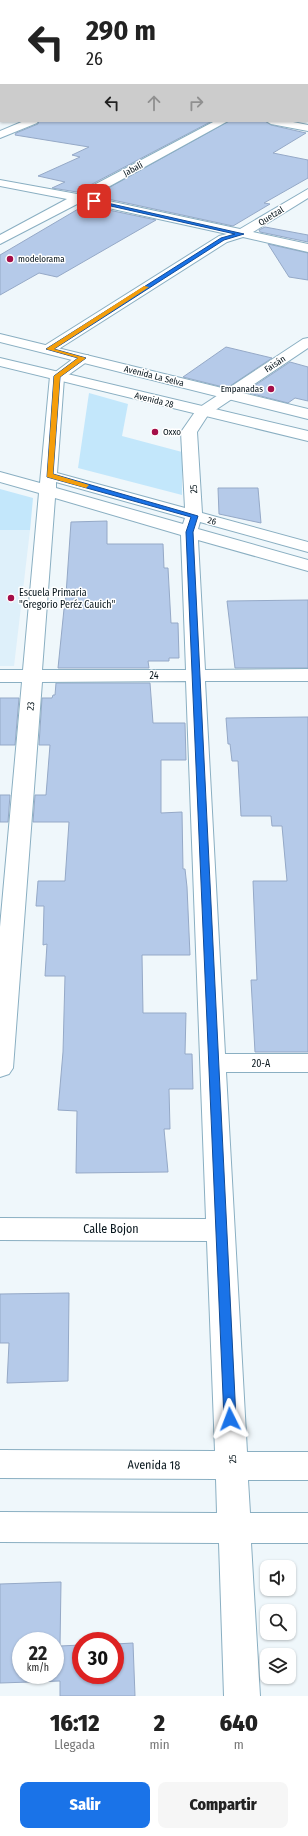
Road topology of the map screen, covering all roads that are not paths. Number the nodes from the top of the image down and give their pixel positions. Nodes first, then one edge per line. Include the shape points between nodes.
1 (31, 122) edge
2 (221, 122) edge
3 (275, 122) edge
4 (308, 128) edge
5 (0, 135) edge
6 (0, 183) edge
7 (308, 193) edge
8 (80, 198) junction
9 (242, 234) junction
10 (0, 240) edge
11 (308, 248) edge
12 (0, 338) edge
13 (308, 342) edge
14 (49, 349) junction
15 (83, 358) junction
16 (0, 362) edge
17 (57, 376) junction
18 (228, 395) junction
19 (202, 412) junction
20 (308, 414) edge
21 (308, 436) edge
22 (0, 462) edge
23 (0, 477) edge
24 (49, 483) junction
25 (192, 524) junction
26 (308, 547) edge
27 (308, 566) edge
28 (197, 675) junction
29 (308, 675) edge
30 (0, 676) edge
31 (32, 676) junction
32 (214, 1063) junction
33 (308, 1063) edge
34 (0, 1068) edge
35 (0, 1229) edge
36 (221, 1230) junction
37 (0, 1464) edge
38 (232, 1466) junction
39 (308, 1466) edge
40 (0, 1527) edge
41 (235, 1528) junction
42 (308, 1528) edge
43 (242, 1696) edge

1 - 5 street
2 - 8 street, Jabalí
3 - 4 street
6 - 8 street
7 - 9 street, Quetzal
8 - 9 street
8 - 10 street, Jabalí
9 - 11 street
9 - 14 street, Quetzal via 223,239
12 - 14 street, Avenida La Selva
13 - 18 street, Faisán
14 - 15 street, Avenida La Selva
15 - 17 street
15 - 18 street, Avenida La Selva
16 - 17 street, Avenida 28
17 - 19 street, Avenida 28
17 - 24 street, 23
18 - 19 street, Faisán
18 - 20 street, Avenida La Selva
19 - 21 street, Avenida 28
19 - 25 street, 25 via 190,432
22 - 24 street
23 - 24 street
24 - 25 street
24 - 31 street, 23
25 - 26 street, 26
25 - 27 street
25 - 28 street, 25
28 - 29 street, 24
28 - 31 street, 24
28 - 32 street, 25
30 - 31 street, 24
31 - 34 street, 23
32 - 33 street, 20-A
32 - 36 street, 25
35 - 36 street, Calle Bojon
36 - 38 street, 25
37 - 38 street, Avenida 18
38 - 39 street, Avenida 18
38 - 41 street, 25
40 - 41 street
41 - 42 street
41 - 43 street, 25

